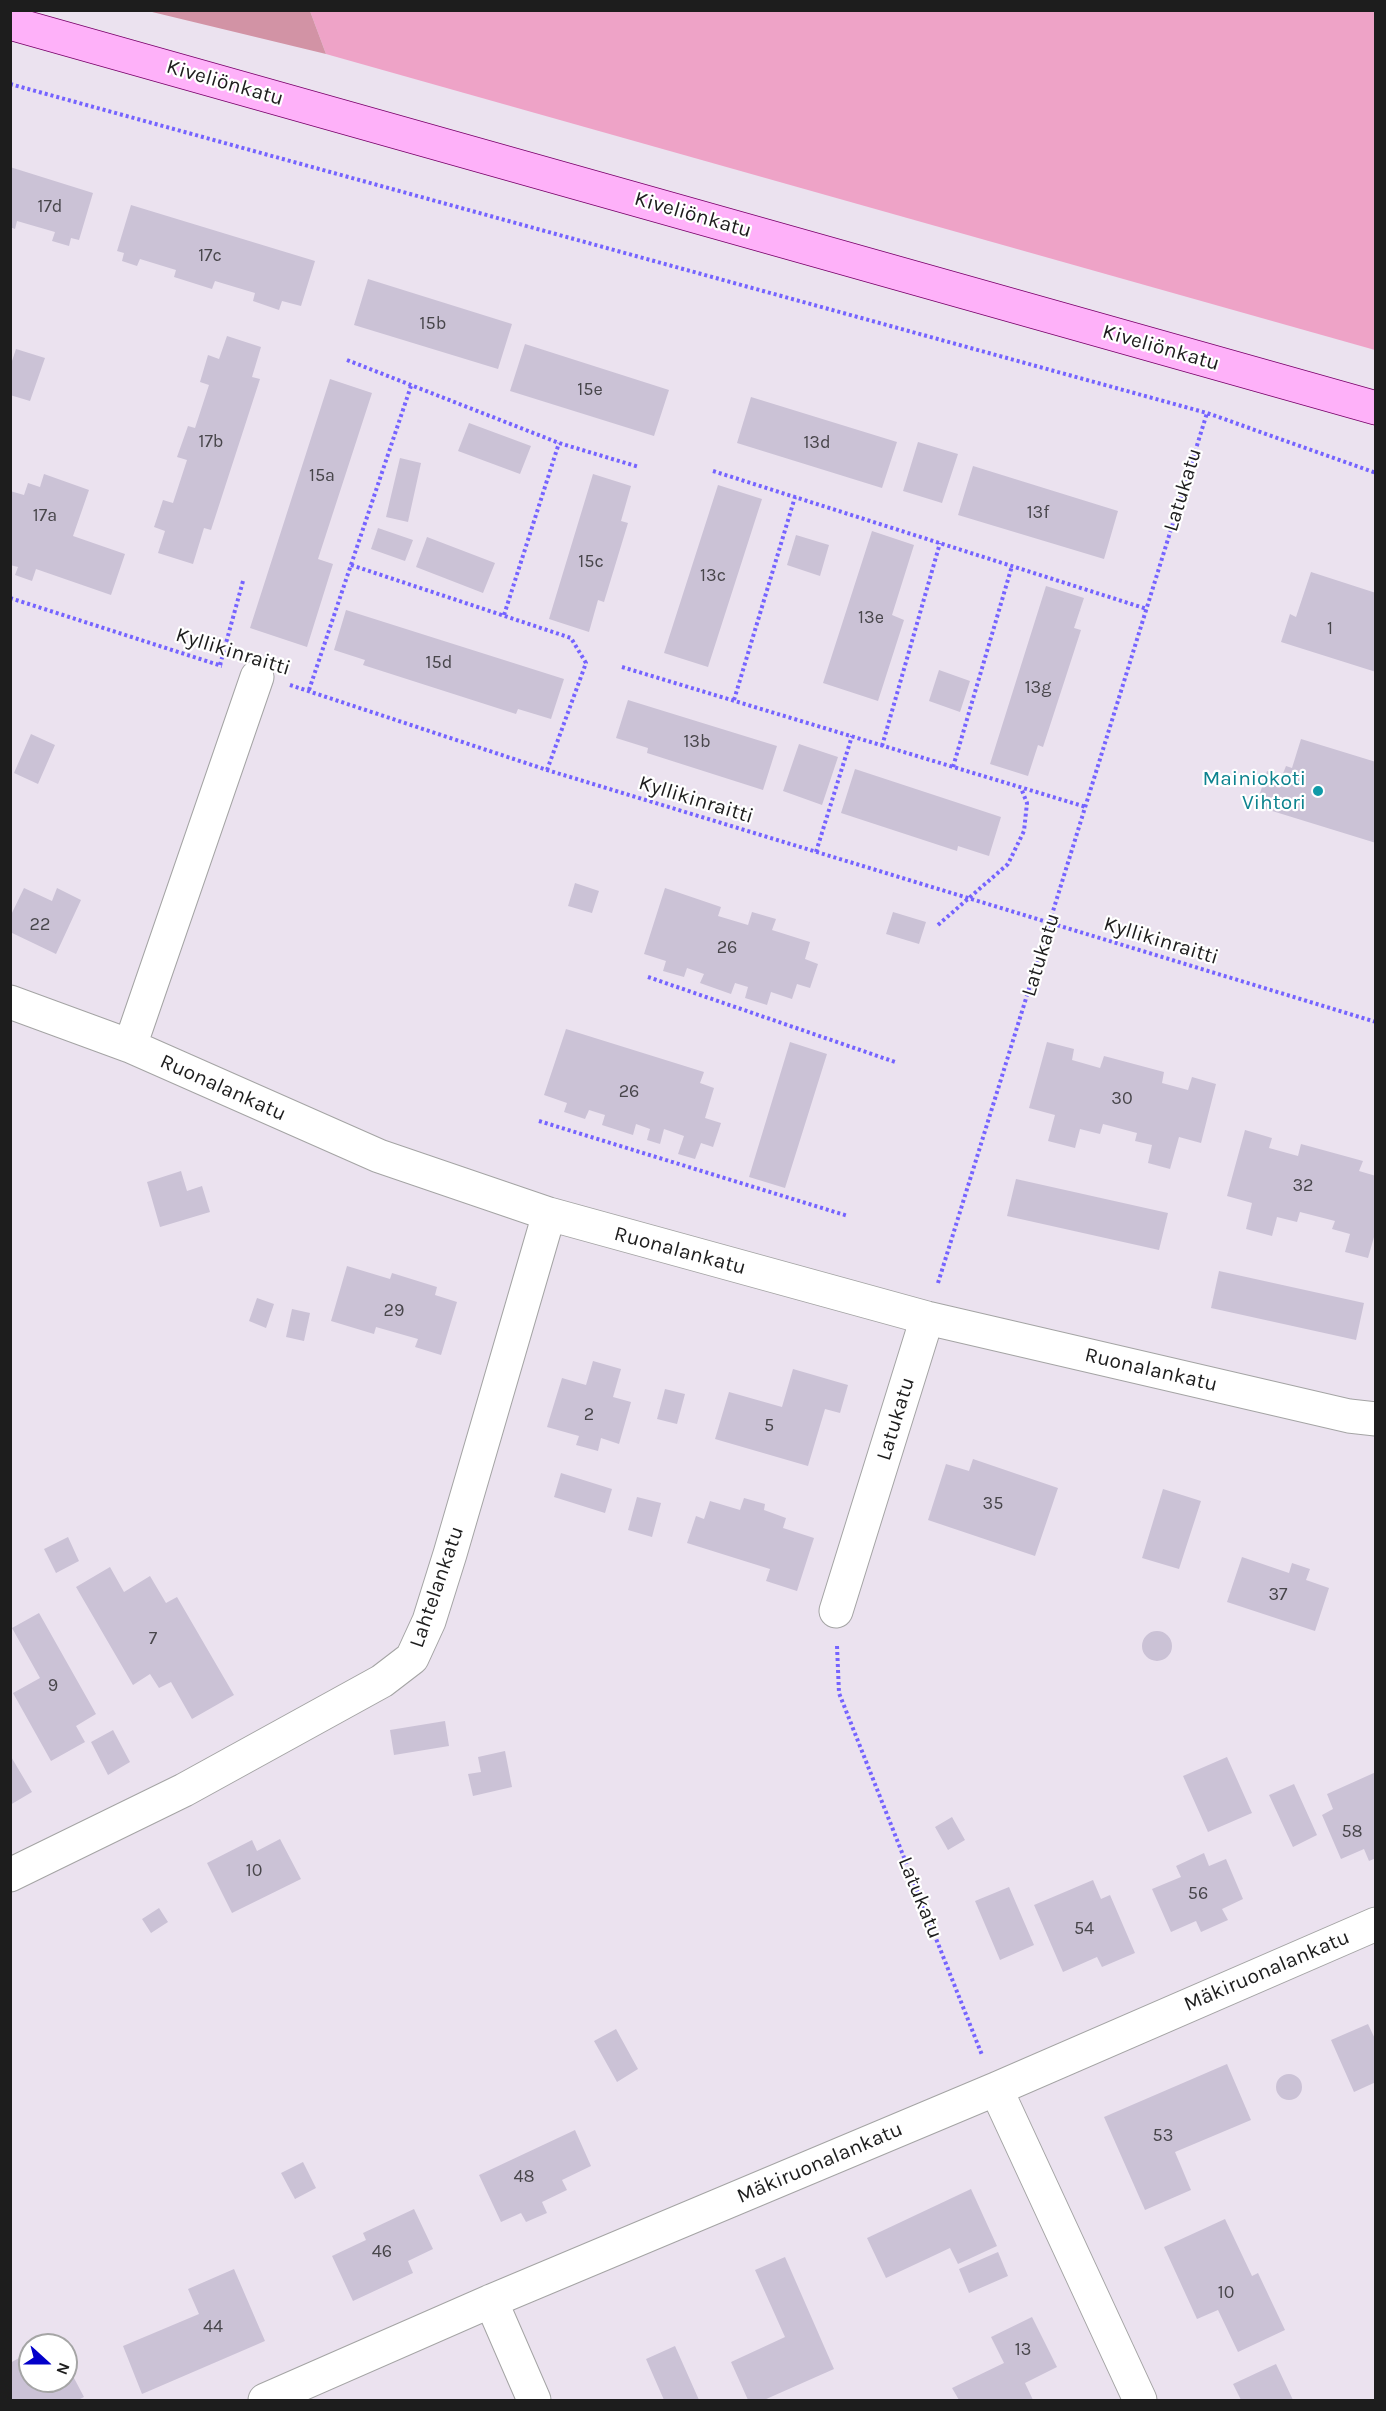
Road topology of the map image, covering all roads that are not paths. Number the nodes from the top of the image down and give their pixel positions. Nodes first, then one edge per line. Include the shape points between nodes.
1 (10, 23) edge
2 (1376, 408) edge
3 (257, 677) road end
4 (10, 1002) edge
5 (130, 1046) junction
6 (549, 1214) junction
7 (927, 1318) junction
8 (1376, 1419) edge
9 (836, 1611) road end
10 (10, 1875) edge
11 (1376, 1924) edge
12 (996, 2089) junction
13 (491, 2301) junction
14 (265, 2400) edge
15 (534, 2400) edge
16 (1140, 2400) edge

1 - 2 main road, Kiveliönkatu
3 - 5 street
4 - 5 street, Ruonalankatu
5 - 6 street, Ruonalankatu via 379,1156
6 - 7 street, Ruonalankatu
6 - 10 street, Lahtelankatu via 450,1554 429,1621 412,1658 382,1681 184,1791
7 - 8 street, Ruonalankatu
7 - 9 street, Latukatu
11 - 12 street, Mäkiruonalankatu
12 - 13 street, Mäkiruonalankatu
12 - 16 street
13 - 14 street, Mäkiruonalankatu
13 - 15 street

